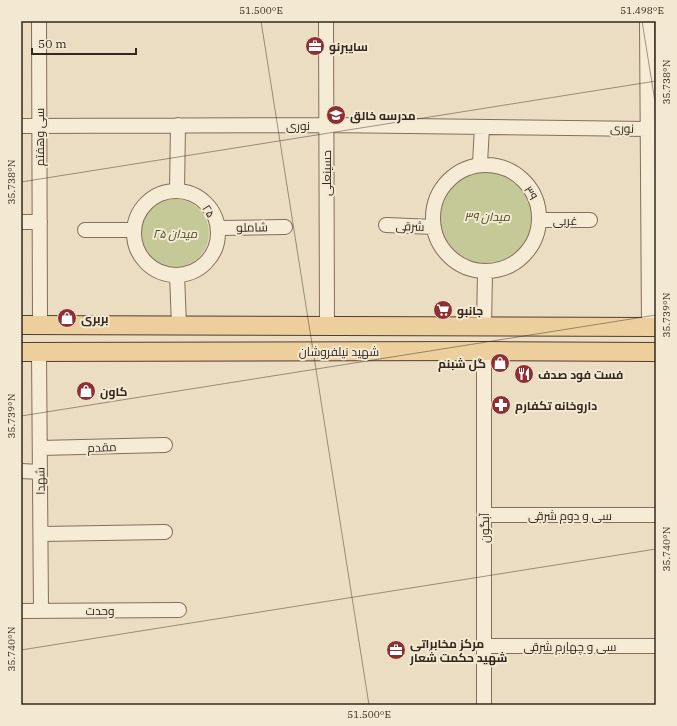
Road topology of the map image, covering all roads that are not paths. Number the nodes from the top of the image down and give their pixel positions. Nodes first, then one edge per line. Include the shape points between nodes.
1 (39, 21) edge
2 (326, 21) edge
3 (647, 21) edge
4 (652, 63) edge
5 (326, 124) junction
6 (178, 125) junction
7 (21, 126) edge
8 (39, 126) junction
9 (482, 127) junction
10 (648, 129) junction
11 (480, 163) junction
12 (177, 191) junction
13 (540, 220) junction
14 (590, 220) dead end
15 (21, 222) edge
16 (40, 222) junction
17 (386, 225) dead end
18 (285, 227) dead end
19 (434, 227) junction
20 (218, 228) junction
21 (85, 230) dead end
22 (134, 230) junction
23 (485, 271) junction
24 (177, 275) junction
25 (40, 324) junction
26 (21, 325) edge
27 (179, 325) junction
28 (327, 326) junction
29 (484, 327) junction
30 (652, 327) edge
31 (484, 351) junction
32 (21, 352) edge
33 (39, 352) junction
34 (656, 352) edge
35 (165, 445) dead end
36 (40, 448) junction
37 (21, 471) edge
38 (40, 472) junction
39 (484, 515) junction
40 (656, 515) edge
41 (165, 532) dead end
42 (41, 534) junction
43 (21, 610) edge
44 (42, 610) junction
45 (179, 610) dead end
46 (484, 646) junction
47 (656, 646) edge
48 (484, 705) edge

1 - 8 street, سی وهفتم
2 - 5 street, حسینعلی
3 - 4 street
4 - 10 street
5 - 6 street, نوری
5 - 9 street, نوری
5 - 28 street, حسینعلی
6 - 8 street, نوری
6 - 12 street
7 - 8 street, نوری
8 - 16 street, سی وهفتم
9 - 10 street, نوری
9 - 11 street
10 - 30 street
11 - 13 street, ۳۹ via 507,169 521,177 532,189 538,204
11 - 19 street, ۳۹ via 460,171 448,181 438,195 433,210
12 - 20 street, ۲۵ via 191,194 203,201 212,212
12 - 22 street, ۲۵ via 153,198 143,206 136,217
13 - 14 street, غربی
13 - 23 street, ۳۹ via 537,236 529,251 516,262 501,269
15 - 16 street
16 - 25 street, سی وهفتم
17 - 19 street, شرقی
18 - 20 street, شاملو
19 - 23 street, ۳۹ via 440,244 451,258 467,268
20 - 24 street, ۲۵ via 215,249 208,260 199,268
21 - 22 street
22 - 24 street, ۲۵ via 135,244 140,256 162,273
23 - 29 street
24 - 27 street
25 - 26 main road
25 - 27 main road
25 - 33 main road
27 - 28 main road
28 - 29 main road
29 - 30 main road
29 - 31 main road
31 - 33 main road, شهید نیلفروشان
31 - 34 main road, شهید نیلفروشان
31 - 39 street, آبگون
32 - 33 main road, شهید نیلفروشان
33 - 36 street, شهدا
35 - 36 street, مقدم
36 - 38 street, شهدا
37 - 38 street
38 - 42 street, شهدا
39 - 40 street, سی و دوم شرقی
39 - 46 street, آبگون
41 - 42 street
42 - 44 street, شهدا
43 - 44 street, وحدت
44 - 45 street, وحدت
46 - 47 street, سی و چهارم شرقی
46 - 48 street, آبگون

